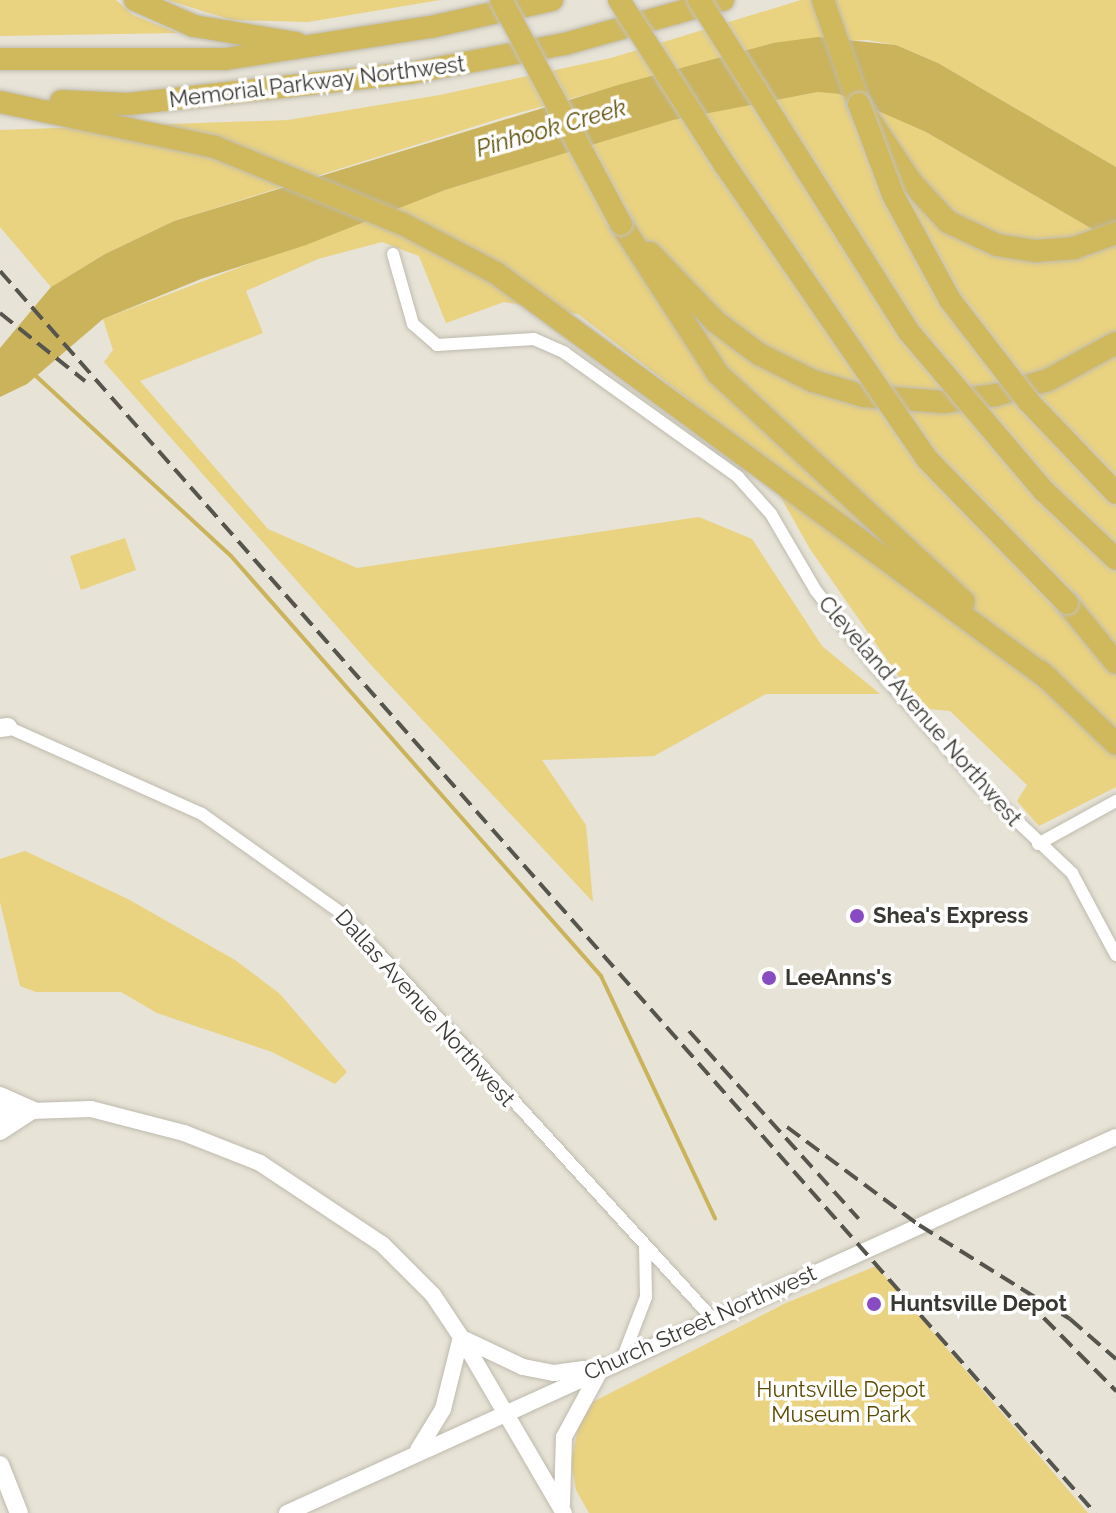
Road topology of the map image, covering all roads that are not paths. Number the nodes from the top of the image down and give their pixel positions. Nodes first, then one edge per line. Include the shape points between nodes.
1 (135, 0) edge
2 (501, 0) edge
3 (552, 0) edge
4 (619, 0) edge
5 (699, 0) edge
6 (723, 0) edge
7 (823, 0) edge
8 (322, 47) junction
9 (0, 59) edge
10 (0, 100) edge
11 (859, 104) junction
12 (621, 224) junction
13 (1116, 233) edge
14 (393, 254) dead end
15 (1116, 343) edge
16 (1116, 493) edge
17 (1116, 559) edge
18 (1067, 603) junction
19 (1116, 646) edge
20 (1116, 663) edge
21 (1049, 679) junction
22 (3, 726) edge
23 (1116, 744) edge
24 (1116, 801) edge
25 (1038, 844) junction
26 (1116, 955) edge
27 (0, 1096) edge
28 (32, 1110) junction
29 (0, 1112) edge
30 (0, 1131) edge
31 (1116, 1137) edge
32 (645, 1245) junction
33 (712, 1318) junction
34 (461, 1337) junction
35 (623, 1357) junction
36 (602, 1367) junction
37 (506, 1410) junction
38 (417, 1451) junction
39 (0, 1465) edge
40 (564, 1511) edge
41 (19, 1513) edge
42 (287, 1513) edge

1 - 8 highway via 194,26
2 - 12 highway, bridge
3 - 8 highway, Memorial Parkway Northwest
4 - 18 highway, bridge via 927,459
5 - 17 highway, bridge via 909,332 1044,491
6 - 10 highway, Memorial Parkway Northwest via 539,50 322,86 128,104
7 - 11 highway
8 - 9 highway, Memorial Parkway Northwest via 226,59
10 - 21 highway via 215,147 403,224 496,273
11 - 13 highway, bridge via 911,182 964,231 997,245 1035,251 1074,248
11 - 16 highway, bridge via 893,195 950,300 1028,401
12 - 15 highway, bridge via 737,338 782,368 851,393 917,402 996,395 1048,380
12 - 21 highway via 718,374
14 - 25 street, Cleveland Avenue Northwest via 413,324 437,345 534,339 565,353 738,477 771,514 816,591 876,667
18 - 19 highway
18 - 20 highway
21 - 23 highway
22 - 32 street, Dallas Avenue Northwest via 202,814 344,915
24 - 25 street
25 - 26 street, Cleveland Avenue Northwest via 1072,873
27 - 28 main road
28 - 29 street
28 - 30 main road
28 - 34 street via 63,1107 120,1115 260,1163 382,1244 433,1295
31 - 33 street, Church Street Northwest
32 - 33 street, Dallas Avenue Northwest
32 - 35 street via 646,1297
33 - 35 street, Church Street Northwest
34 - 36 street via 523,1367 554,1373
34 - 37 street
34 - 38 street via 443,1409
35 - 36 street, Church Street Northwest
36 - 37 street, Church Street Northwest
36 - 40 street via 564,1437
37 - 38 street, Church Street Northwest
37 - 40 street
38 - 42 street, Church Street Northwest
39 - 41 main road

